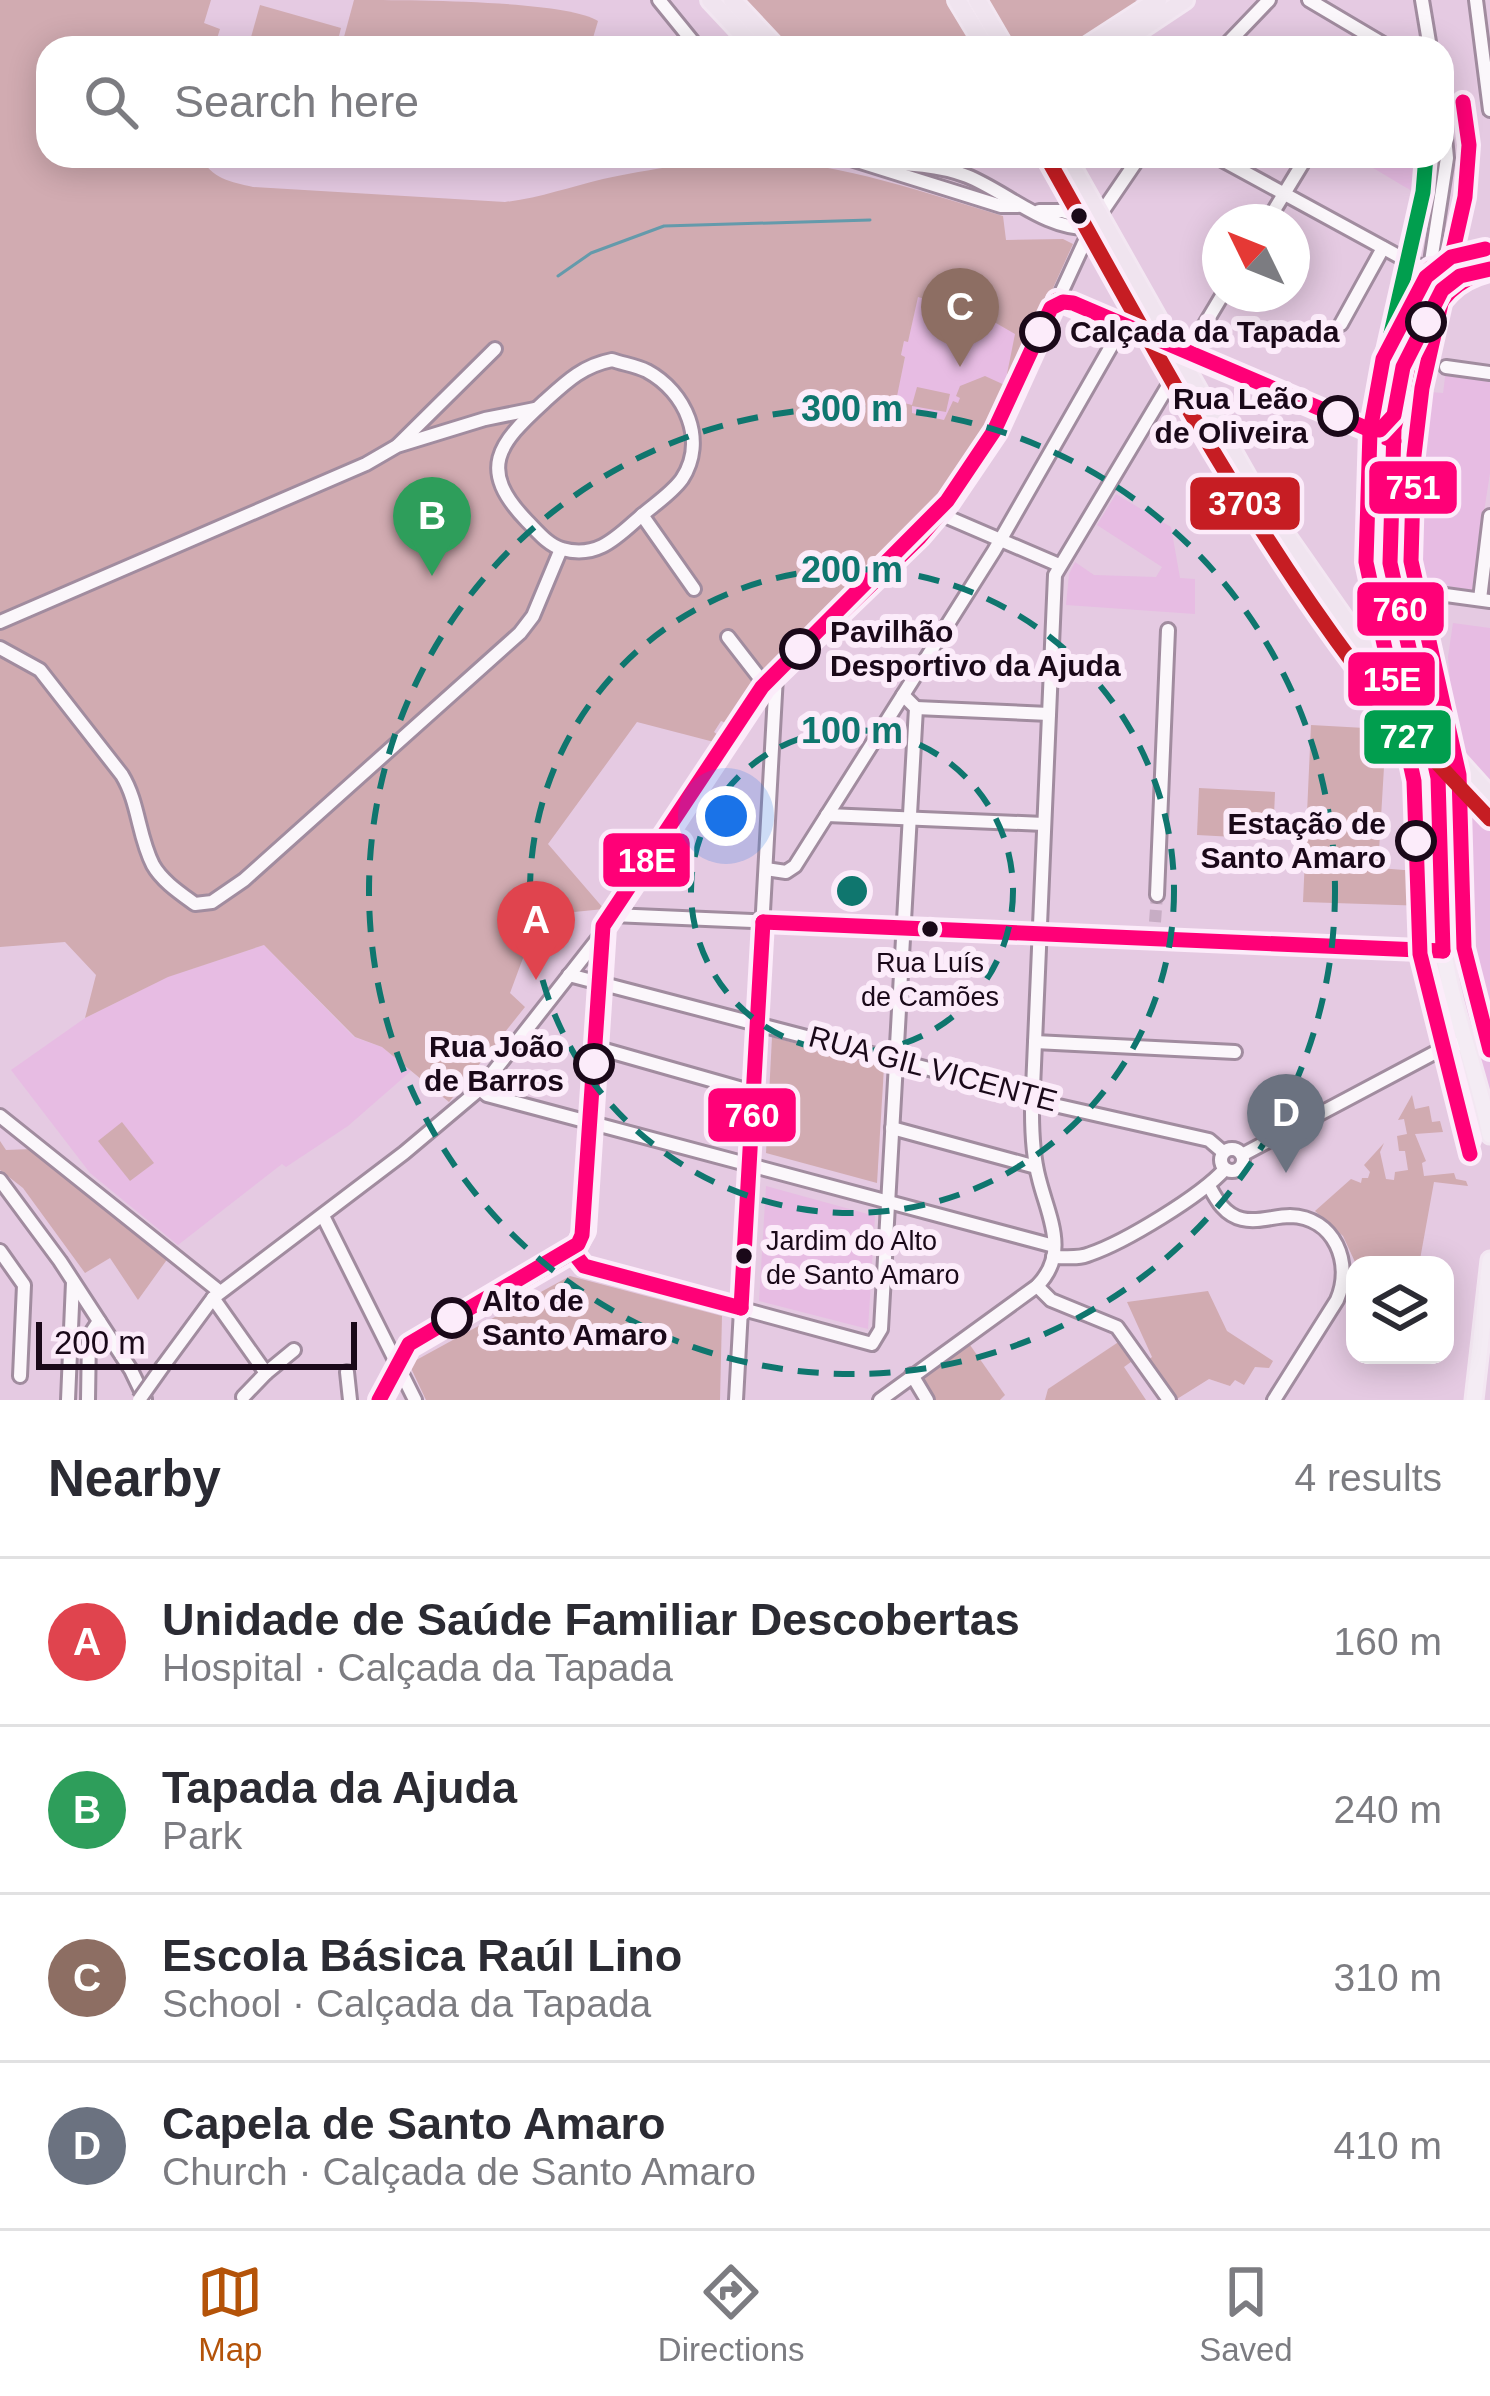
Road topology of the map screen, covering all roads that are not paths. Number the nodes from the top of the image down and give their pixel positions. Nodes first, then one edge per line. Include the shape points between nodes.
1 (658, 0) edge
2 (710, 0) edge
3 (732, 0) edge
4 (957, 0) edge
5 (976, 0) edge
6 (1158, 0) edge
7 (1185, 0) edge
8 (1269, 0) edge
9 (1309, 0) edge
10 (1422, 0) edge
11 (1476, 0) edge
12 (688, 36) edge
13 (744, 36) edge
14 (766, 36) edge
15 (979, 36) edge
16 (998, 36) edge
17 (1102, 36) edge
18 (1131, 36) edge
19 (1234, 36) edge
20 (1366, 36) edge
21 (1428, 36) edge
22 (1485, 43) edge
23 (1490, 110) edge
24 (881, 168) edge
25 (1053, 168) edge
26 (1073, 168) edge
27 (1132, 168) edge
28 (1237, 168) edge
29 (1300, 168) edge
30 (1445, 168) edge
31 (1284, 194) junction
32 (1278, 204) edge
33 (1091, 228) junction
34 (1383, 248) junction
35 (1430, 268) junction
36 (1474, 275) edge
37 (1057, 299) junction
38 (1212, 312) edge
39 (1341, 324) dead end
40 (1121, 329) junction
41 (495, 349) dead end
42 (1186, 357) junction
43 (1446, 367) dead end
44 (1490, 373) edge
45 (536, 409) junction
46 (1394, 441) junction
47 (397, 446) junction
48 (940, 514) junction
49 (642, 515) junction
50 (1490, 516) edge
51 (1000, 540) junction
52 (561, 549) junction
53 (1059, 565) junction
54 (1395, 588) junction
55 (694, 589) dead end
56 (1485, 600) edge
57 (0, 622) edge
58 (1168, 630) dead end
59 (728, 637) dead end
60 (0, 647) edge
61 (771, 681) junction
62 (903, 694) junction
63 (916, 708) junction
64 (1049, 714) junction
65 (1490, 796) edge
66 (827, 815) junction
67 (910, 818) junction
68 (1490, 819) edge
69 (1044, 824) junction
70 (766, 869) junction
71 (1156, 895) tunnel mouth
72 (608, 922) junction
73 (763, 922) junction
74 (904, 928) junction
75 (1040, 934) junction
76 (1444, 951) junction
77 (569, 975) junction
78 (600, 982) junction
79 (757, 1022) junction
80 (1035, 1042) junction
81 (1464, 1042) junction
82 (598, 1048) junction
83 (1235, 1052) dead end
84 (896, 1058) junction
85 (481, 1089) junction
86 (753, 1092) junction
87 (1033, 1100) junction
88 (0, 1116) edge
89 (593, 1124) junction
90 (892, 1128) junction
91 (1490, 1136) edge
92 (1223, 1152) junction
93 (1242, 1155) junction
94 (749, 1166) junction
95 (1036, 1167) junction
96 (1225, 1168) junction
97 (0, 1180) edge
98 (1209, 1186) junction
99 (888, 1204) junction
100 (323, 1216) junction
101 (0, 1251) edge
102 (573, 1252) junction
103 (1053, 1257) junction
104 (1490, 1260) edge
105 (73, 1281) junction
106 (1037, 1286) junction
107 (216, 1295) junction
108 (741, 1309) junction
109 (99, 1321) junction
110 (1486, 1338) edge
111 (294, 1350) dead end
112 (398, 1365) junction
113 (347, 1372) dead end
114 (266, 1373) junction
115 (20, 1376) dead end
116 (912, 1376) junction
117 (243, 1397) edge
118 (68, 1400) edge
119 (88, 1400) edge
120 (142, 1400) edge
121 (350, 1400) edge
122 (382, 1400) edge
123 (415, 1400) edge
124 (736, 1400) edge
125 (880, 1400) edge
126 (927, 1400) edge
127 (1168, 1400) edge
128 (1274, 1400) edge
129 (1474, 1400) edge

1 - 12 street
2 - 13 highway
3 - 14 highway
4 - 15 highway
5 - 16 highway
6 - 17 highway
7 - 18 highway
8 - 19 street
9 - 20 street
10 - 21 street
11 - 22 street
22 - 23 street
24 - 33 street via 1001,206 1081,215
25 - 68 highway, bridge via 1242,501 1380,699
26 - 65 highway, bridge via 1255,491 1392,687
27 - 33 street
28 - 31 street
29 - 31 street
30 - 35 street
31 - 32 street
31 - 34 street
33 - 37 street
34 - 35 street
34 - 39 street
35 - 36 main road
35 - 46 main road
37 - 40 street
37 - 48 street via 992,442
38 - 42 street
40 - 42 street
40 - 51 street
41 - 47 street
42 - 46 street
42 - 53 street
43 - 44 street
45 - 47 street
45 - 49 street via 595,364 612,361 661,380 682,404 693,452 678,485
45 - 52 street via 509,434 498,483
46 - 54 main road
47 - 57 street
48 - 51 street
48 - 61 street
49 - 52 street via 603,549
49 - 55 street
50 - 56 street
51 - 53 street
51 - 62 street
52 - 60 street via 520,634 212,902 195,904 153,866 122,775 40,670
53 - 64 street
54 - 56 street
54 - 76 main road via 1438,778
58 - 71 street
59 - 61 street
61 - 70 street
61 - 72 street
62 - 63 street
62 - 66 street
63 - 64 street
63 - 67 street
64 - 69 street
66 - 67 street
66 - 70 street via 793,869
67 - 69 street
67 - 74 street
69 - 75 street
70 - 73 street
72 - 73 street
72 - 77 street
72 - 78 street
73 - 74 street
73 - 79 street
74 - 75 street
74 - 84 street
75 - 76 street
75 - 80 street
76 - 81 main road
77 - 78 street, RUA GIL VICENTE
77 - 85 street
78 - 79 street, RUA GIL VICENTE
78 - 82 street
79 - 84 street, RUA GIL VICENTE
79 - 86 street
80 - 83 street
80 - 87 street
81 - 91 main road
81 - 93 street
82 - 86 street
82 - 89 street
84 - 87 street, RUA GIL VICENTE
84 - 90 street
85 - 89 street
85 - 100 street
86 - 94 street
87 - 92 street, RUA GIL VICENTE via 1209,1140
87 - 95 street
88 - 107 street
89 - 94 street
89 - 102 street via 585,1231
90 - 95 street
90 - 99 street
92 - 93 street
92 - 96 street
93 - 96 street via 1238,1169
94 - 99 street
94 - 108 street
95 - 103 street via 1054,1224
96 - 98 street
97 - 105 street
98 - 103 street via 1089,1255
98 - 128 street via 1234,1216 1297,1216 1325,1229 1342,1257 1337,1300
99 - 103 street
99 - 108 street via 877,1340
100 - 107 street
100 - 112 street
101 - 115 street via 24,1285
102 - 108 street via 584,1266
102 - 112 street via 410,1347
103 - 106 street
104 - 110 main road
105 - 109 street
105 - 118 street
106 - 116 street
106 - 127 street via 1051,1300 1117,1327
107 - 114 street
107 - 120 street, bridge
108 - 124 street
109 - 119 street via 88,1336
109 - 120 street
110 - 129 main road
111 - 114 street
112 - 122 street
112 - 123 street
113 - 121 street
114 - 117 street
116 - 125 street
116 - 126 street

